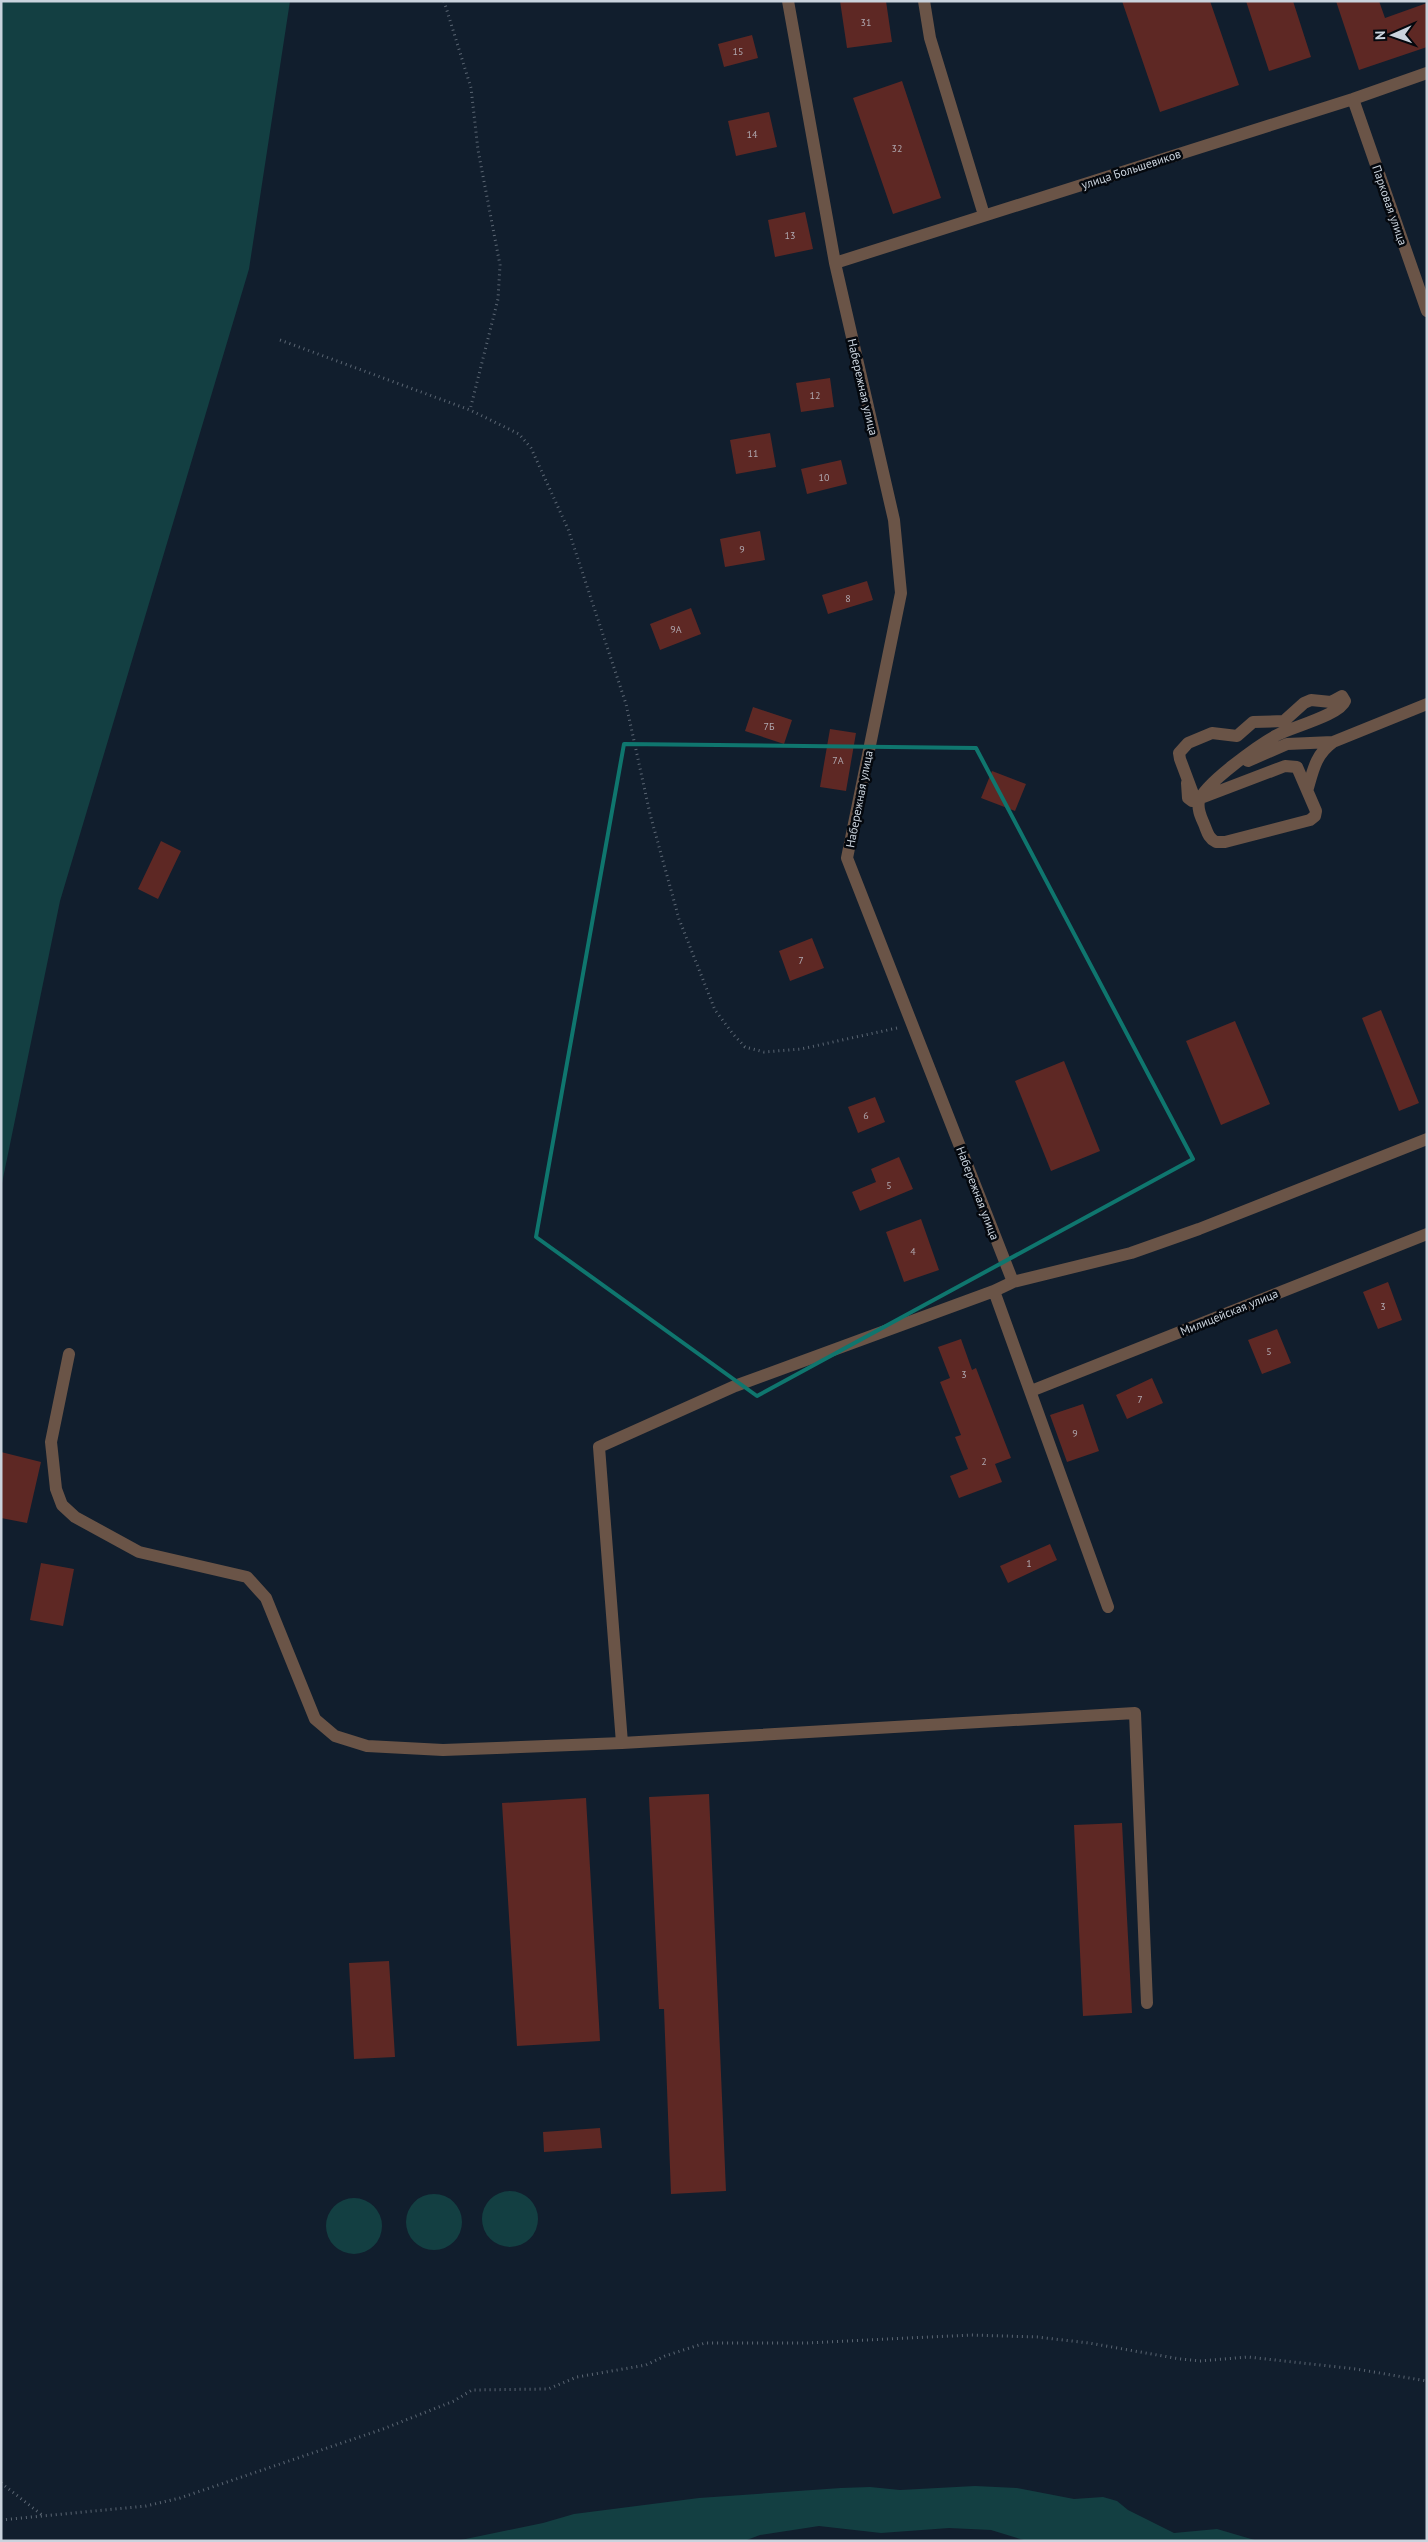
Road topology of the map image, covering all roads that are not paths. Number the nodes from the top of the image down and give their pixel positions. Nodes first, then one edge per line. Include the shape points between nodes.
1 (788, 1) edge
2 (924, 1) edge
3 (1427, 73) edge
4 (1353, 98) junction
5 (984, 216) junction
6 (835, 263) junction
7 (1427, 311) edge
8 (1427, 704) edge
9 (1333, 742) junction
10 (1287, 744) junction
11 (1233, 767) junction
12 (1297, 767) junction
13 (1308, 788) junction
14 (1198, 798) junction
15 (1427, 1139) edge
16 (1427, 1234) edge
17 (1013, 1282) junction
18 (994, 1291) junction
19 (68, 1354) dead end
20 (1032, 1391) junction
21 (1108, 1607) dead end
22 (622, 1743) junction
23 (1148, 2003) dead end

1 - 6 street, Набережная улица
2 - 5 street via 930,38
3 - 4 street, улица Большевиков
4 - 5 street, улица Большевиков
4 - 7 street, Парковая улица
5 - 6 street, улица Большевиков
6 - 17 street, Набережная улица via 894,520 900,593 847,858
8 - 9 street
9 - 10 street
9 - 13 street via 1316,761
10 - 11 street
10 - 12 street
11 - 14 street
11 - 14 street via 1276,736 1340,709 1345,701 1342,696 1331,702 1311,700 1304,703 1284,721 1253,722 1237,736 1212,733 1188,743 1179,753 1180,766 1187,783 1188,798 1191,801
12 - 13 street
12 - 14 street via 1285,766
13 - 14 street via 1316,811 1313,818 1225,842 1211,840 1199,810
15 - 17 street via 1286,1196 1131,1253
16 - 20 street, Милицейская улица
17 - 18 street
18 - 20 street
18 - 22 street via 736,1386 599,1447
19 - 22 street via 51,1442 56,1488 62,1505 75,1517 139,1552 247,1577 266,1598 315,1719 335,1736 367,1746 443,1750
20 - 21 street
22 - 23 street via 1135,1713

